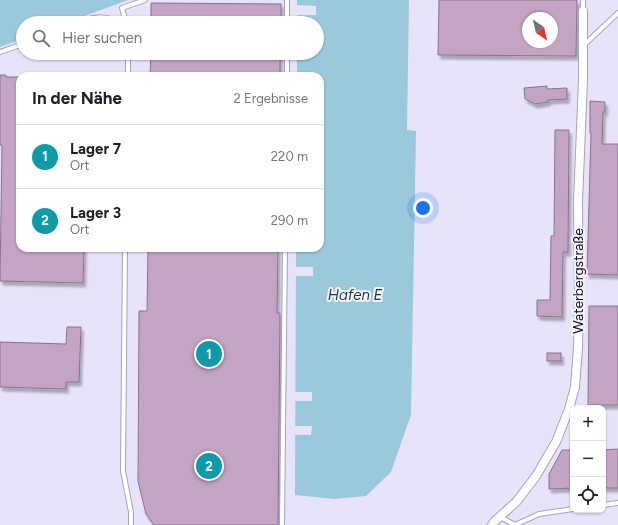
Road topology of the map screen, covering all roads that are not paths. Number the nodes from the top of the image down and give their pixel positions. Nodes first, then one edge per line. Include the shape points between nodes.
1 (145, 0) edge
2 (287, 0) edge
3 (583, 0) edge
4 (583, 11) joint
5 (618, 13) edge
6 (124, 16) edge
7 (287, 16) edge
8 (16, 46) edge
9 (582, 47) junction
10 (0, 52) edge
11 (128, 60) edge
12 (287, 60) edge
13 (128, 72) edge
14 (286, 72) edge
15 (125, 252) edge
16 (285, 252) edge
17 (618, 503) edge
18 (606, 505) edge
19 (570, 509) edge
20 (500, 516) junction
21 (131, 525) edge
22 (282, 525) edge
23 (492, 525) edge

1 - 6 lane via 122,8
2 - 7 lane
3 - 4 lane
4 - 9 street, Waterbergstraße
5 - 9 lane
8 - 10 lane
9 - 20 street, Waterbergstraße via 578,348 575,387 556,442 536,476
11 - 13 lane
12 - 14 lane
15 - 21 lane via 123,471
16 - 22 lane
17 - 18 lane
19 - 20 lane via 539,514 515,525
20 - 23 street, Waterbergstraße

